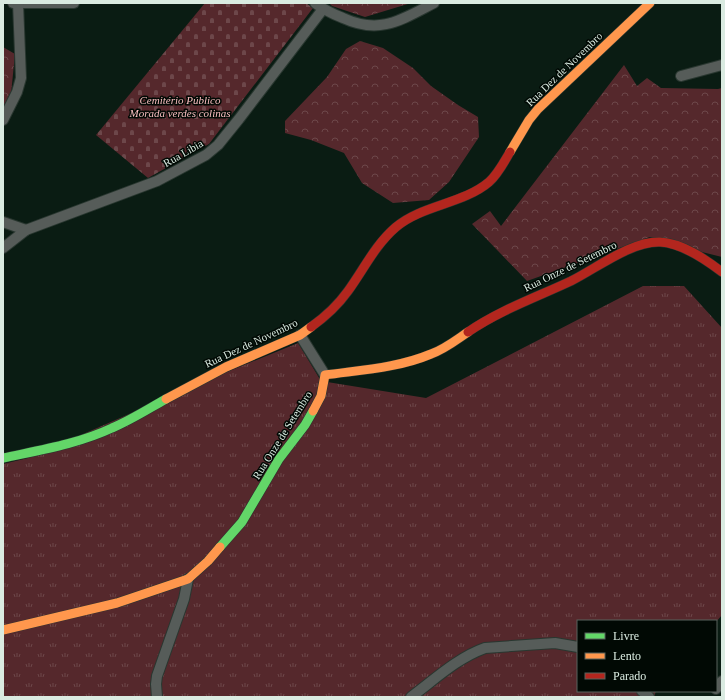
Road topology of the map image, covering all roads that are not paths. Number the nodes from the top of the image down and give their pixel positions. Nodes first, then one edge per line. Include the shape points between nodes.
1 (16, 3) edge
2 (74, 3) edge
3 (434, 3) edge
4 (650, 3) edge
5 (319, 6) edge
6 (722, 65) edge
7 (681, 76) dead end
8 (3, 120) edge
9 (3, 222) edge
10 (26, 230) junction
11 (3, 248) edge
12 (722, 272) edge
13 (300, 335) junction
14 (325, 375) junction
15 (3, 458) edge
16 (188, 579) junction
17 (3, 630) edge
18 (577, 647) edge
19 (157, 697) edge
20 (410, 697) edge

1 - 2 street
1 - 8 street via 21,78
3 - 5 street via 403,19 380,26 364,26
4 - 13 street, Rua Dez de Novembro via 538,109 489,182 473,192 409,218 396,227 379,244 348,291 318,322
5 - 10 street, Rua Libia via 239,119 218,145 206,155 157,181
6 - 7 street
9 - 10 street
10 - 11 street, Rua Libia
12 - 14 street, Rua Onze de Setembro via 673,244 660,242 640,245 578,277 517,304 430,355 397,364
13 - 14 street
13 - 15 street, Rua Dez de Novembro via 226,367 95,436
14 - 16 street, Rua Onze de Setembro via 321,396 315,407 279,459 242,522 208,561
16 - 17 street, Rua Onze de Setembro via 117,604
16 - 19 street via 184,599 157,676
18 - 20 street via 555,643 484,648 459,660

